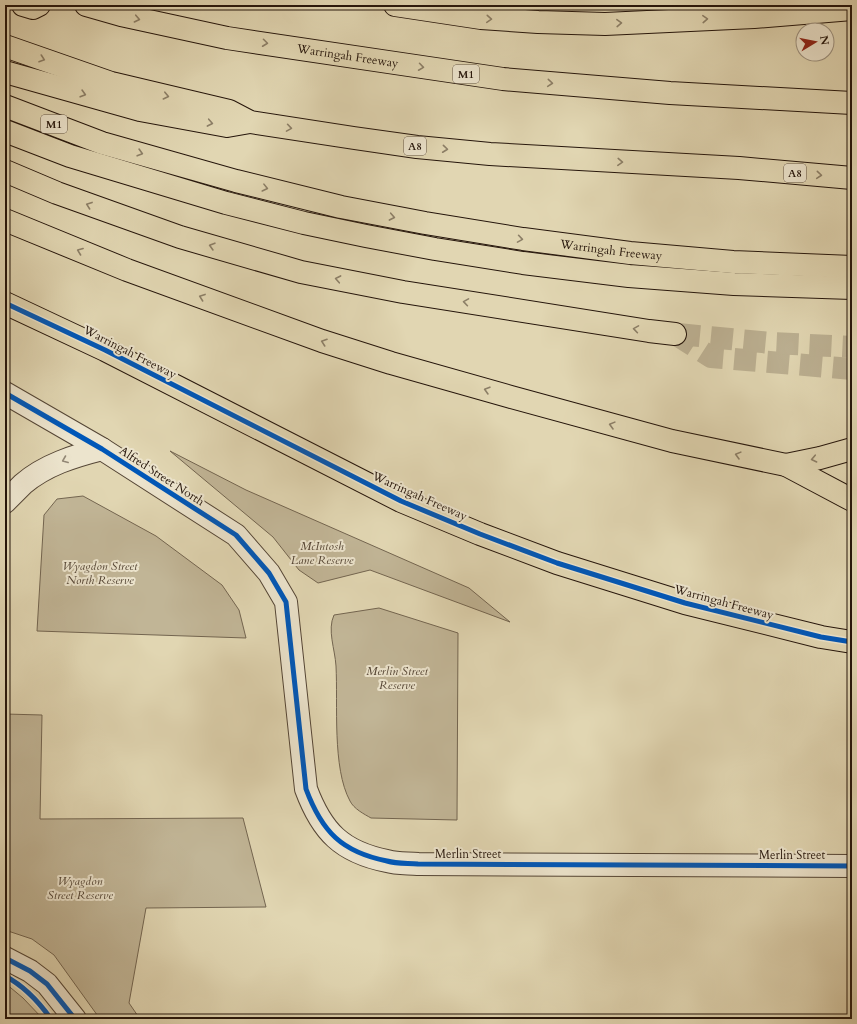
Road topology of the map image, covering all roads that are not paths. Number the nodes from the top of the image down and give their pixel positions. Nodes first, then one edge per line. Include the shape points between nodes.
1 (23, 5) edge
2 (39, 5) edge
3 (86, 5) edge
4 (395, 5) edge
5 (852, 9) edge
6 (5, 46) edge
7 (5, 72) edge
8 (852, 103) edge
9 (5, 106) edge
10 (250, 122) junction
11 (5, 131) edge
12 (5, 171) edge
13 (852, 178) edge
14 (5, 220) edge
15 (852, 268) edge
16 (852, 288) edge
17 (5, 303) edge
18 (675, 334) tunnel mouth
19 (5, 393) edge
20 (5, 396) edge
21 (102, 449) junction
22 (847, 450) edge
23 (786, 465) junction
24 (852, 500) edge
25 (5, 502) edge
26 (286, 602) joint
27 (852, 642) edge
28 (852, 866) edge
29 (5, 958) edge
30 (75, 1019) edge

1 - 2 highway via 33,8
3 -> 8 highway, Warringah Freeway / M1 via 227,38 503,79 670,93
4 -> 5 highway via 481,18 605,24 754,17
6 -> 10 highway, A8 via 111,83 229,111
7 -> 10 highway via 140,110 227,126
9 -> 15 highway, Warringah Freeway / M1 via 102,143 236,181 341,207 523,239 630,253 733,262
10 -> 13 highway, A8 via 417,147 490,154 739,168
11 - 16 highway, Warringah Freeway via 70,156 226,203 304,223 412,245 523,263 629,276 734,284
18 -> 12 highway via 402,292 301,272 180,237 57,193
23 -> 14 highway via 672,441 368,356 134,272
17 - 27 highway, Warringah Freeway via 105,350 401,501 480,534 557,563 685,603 821,637
19 - 20 street
19 - 21 street, Alfred Street North
21 -> 25 street via 74,456 52,466 24,483
21 - 26 street, Alfred Street North via 236,535 269,573
22 -> 23 highway
23 - 24 highway
26 - 28 street, Merlin Street via 306,789 313,809 328,831 358,853 388,862 418,864
29 - 30 street via 30,971 46,984

